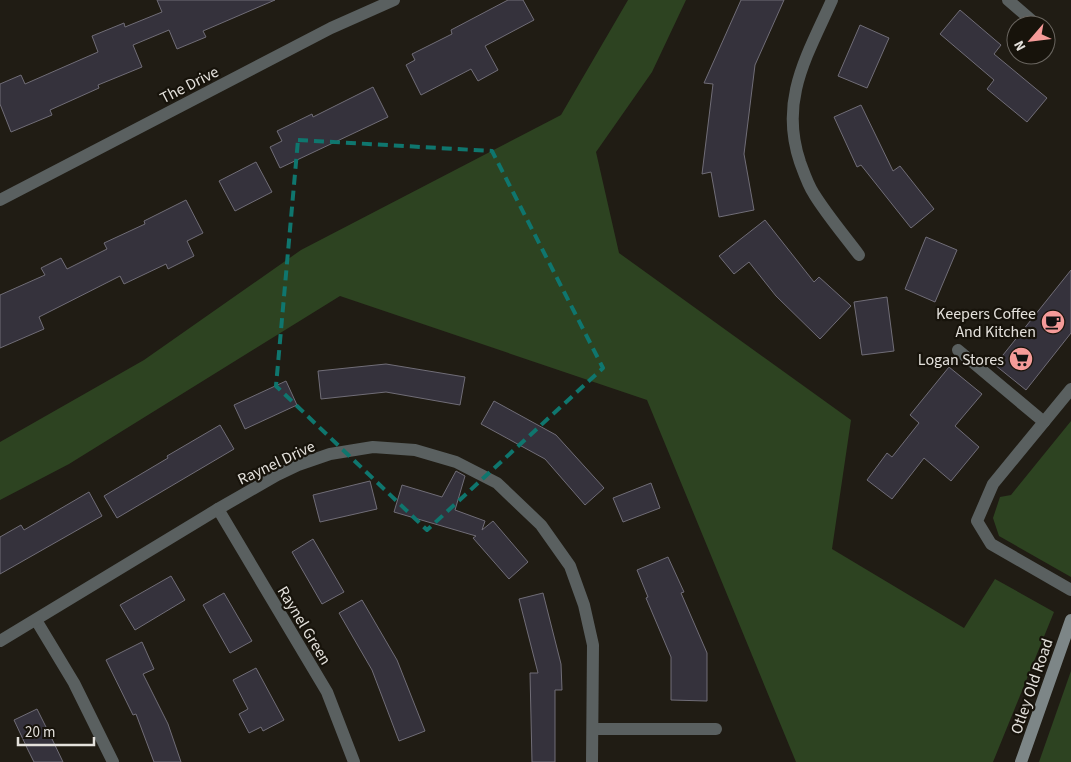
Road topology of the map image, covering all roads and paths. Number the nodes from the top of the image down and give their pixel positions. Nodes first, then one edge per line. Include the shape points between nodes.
1 (394, 0) edge
2 (832, 0) edge
3 (1008, 0) edge
4 (1025, 15) edge
5 (0, 200) edge
6 (859, 255) dead end
7 (958, 350) dead end
8 (1071, 389) edge
9 (1044, 422) junction
10 (218, 509) junction
11 (1071, 590) edge
12 (36, 620) junction
13 (1071, 620) edge
14 (0, 641) edge
15 (716, 728) dead end
16 (593, 729) junction
17 (113, 762) edge
18 (354, 762) edge
19 (592, 762) edge
20 (1021, 762) edge

1 - 5 street, The Drive via 331,28
2 - 6 street via 800,70 793,98 792,121 800,160 813,193
3 - 4 street
7 - 9 street
8 - 9 street
9 - 11 street via 993,484 977,521 991,544
10 - 12 street, Raynel Drive
10 - 16 street, Raynel Drive via 298,465 330,454 373,447 423,452 456,462 498,483 541,525 570,566 584,604 593,645
10 - 18 street, Raynel Green via 326,692
12 - 14 street, Raynel Drive
12 - 17 street via 74,683
13 - 20 street, Otley Old Road
15 - 16 street
16 - 19 street, Raynel Drive

